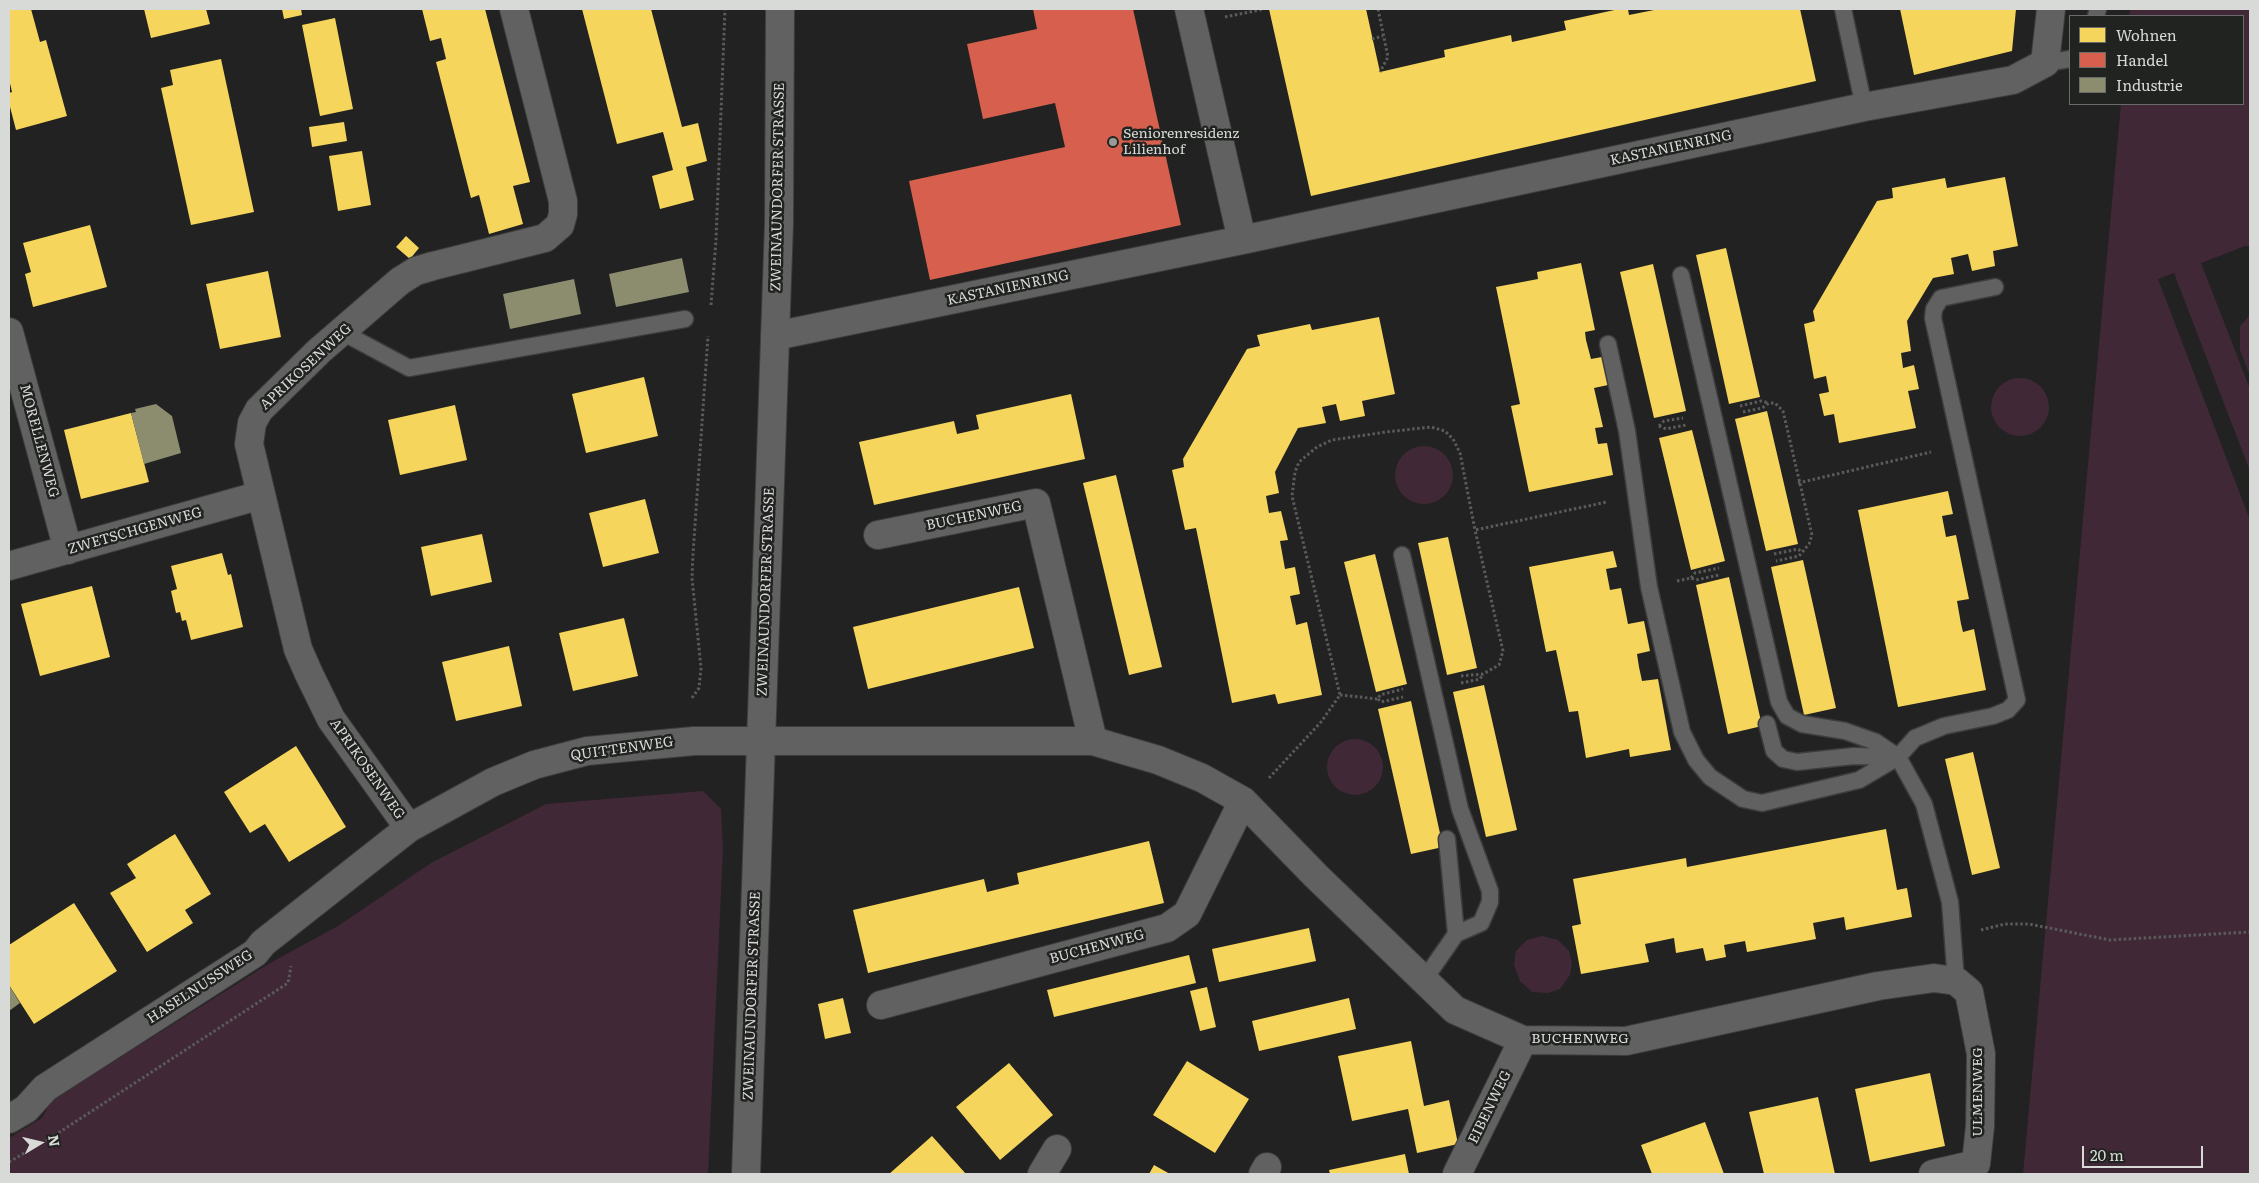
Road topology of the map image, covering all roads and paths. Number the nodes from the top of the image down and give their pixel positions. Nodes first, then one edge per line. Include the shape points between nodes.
1 (514, 9) edge
2 (725, 9) edge
3 (780, 9) edge
4 (1190, 9) edge
5 (1378, 9) edge
6 (1843, 9) edge
7 (2051, 9) edge
8 (1383, 36) junction
9 (1372, 39) dead end
10 (2058, 61) edge
11 (1380, 72) dead end
12 (1864, 107) junction
13 (1242, 240) junction
14 (1682, 275) dead end
15 (1994, 287) dead end
16 (710, 315) dead end
17 (685, 319) dead end
18 (9, 332) edge
19 (342, 332) junction
20 (708, 334) dead end
21 (775, 336) junction
22 (1608, 344) dead end
23 (1769, 403) junction
24 (1731, 408) dead end
25 (1733, 414) dead end
26 (1688, 416) dead end
27 (1689, 424) dead end
28 (1659, 426) dead end
29 (1666, 430) dead end
30 (1960, 445) junction
31 (1798, 483) junction
32 (260, 496) junction
33 (1637, 496) junction
34 (1475, 530) junction
35 (878, 536) dead end
36 (68, 550) junction
37 (1802, 552) junction
38 (1402, 555) dead end
39 (1767, 555) dead end
40 (1768, 562) dead end
41 (9, 566) edge
42 (1726, 566) dead end
43 (1727, 572) dead end
44 (1691, 578) dead end
45 (1696, 580) dead end
46 (1482, 674) junction
47 (1456, 677) dead end
48 (1458, 684) dead end
49 (1408, 687) dead end
50 (1340, 695) junction
51 (1410, 695) dead end
52 (692, 698) dead end
53 (1378, 699) junction
54 (1767, 724) dead end
55 (760, 739) junction
56 (1093, 741) junction
57 (1898, 757) junction
58 (1242, 801) junction
59 (409, 828) junction
60 (1447, 839) dead end
61 (2250, 932) edge
62 (1456, 934) junction
63 (1954, 936) junction
64 (291, 965) dead end
65 (1424, 980) junction
66 (1962, 986) junction
67 (881, 1005) dead end
68 (1523, 1040) junction
69 (9, 1119) edge
70 (38, 1145) dead end
71 (1057, 1149) dead end
72 (31, 1150) dead end
73 (9, 1162) edge
74 (1976, 1169) edge
75 (746, 1174) edge
76 (1042, 1174) edge
77 (1457, 1174) edge
78 (1932, 1174) edge

1 - 19 street, APRIKOSENWEG via 563,201 560,225 545,238 416,271
2 - 16 path
3 - 21 street, ZWEINAUNDORFER STRASSE
4 - 13 street
5 - 8 path
6 - 12 lane
7 - 10 street, KASTANIENRING
8 - 9 path
8 - 11 path via 1388,57
10 - 12 street, KASTANIENRING via 2013,80
12 - 13 street, KASTANIENRING
13 - 21 street, KASTANIENRING
14 - 57 lane via 1779,702 1787,716 1802,724 1845,731 1876,742
15 - 30 lane via 1941,298 1934,308 1934,326
17 - 19 lane via 409,368
18 - 36 street, MORELLENWEG
19 - 32 street, APRIKOSENWEG via 259,410 252,424 249,444
20 - 52 path via 692,578 701,668 699,688
21 - 55 street, ZWEINAUNDORFER STRASSE
22 - 33 lane
23 - 24 path via 1761,401
23 - 25 path via 1762,408
23 - 31 path via 1775,403 1783,411
26 - 28 path via 1664,421
27 - 29 path
30 - 31 path
30 - 57 lane via 2017,700 2008,710 1993,716 1944,726 1915,738
31 - 37 path via 1812,535
32 - 36 street, ZWETSCHGENWEG
32 - 59 street, APRIKOSENWEG via 298,649 309,674 331,719
33 - 34 path
33 - 57 lane via 1649,587 1682,732 1696,760 1710,777 1743,799 1762,803 1859,780
34 - 46 path via 1503,651 1499,665
34 - 50 path via 1460,454 1445,431 1431,427 1332,440 1299,462 1292,496
35 - 56 street, BUCHENWEG via 1036,503
36 - 41 street, ZWETSCHGENWEG
37 - 39 path via 1798,549
37 - 40 path via 1799,556
38 - 62 lane via 1460,809 1490,891 1490,902 1481,923
42 - 44 path via 1695,573
43 - 45 path
46 - 47 path
46 - 48 path via 1480,678
49 - 53 path via 1380,695
50 - 53 path
50 - 58 path via 1321,722 1281,766
51 - 53 path via 1381,702
54 - 57 lane via 1774,751 1783,759 1797,762 1854,756
55 - 56 street, BUCHENWEG
55 - 59 street, QUITTENWEG via 665,743 587,751 534,765 493,782
55 - 75 street, ZWEINAUNDORFER STRASSE
56 - 58 street, BUCHENWEG via 1158,760 1202,778
57 - 63 lane via 1924,804 1950,902
58 - 65 street, BUCHENWEG
58 - 67 street, BUCHENWEG via 1187,914 1167,928
59 - 69 street, HASELNUSSWEG via 263,943 255,953 44,1088 26,1108
60 - 62 lane
61 - 63 path via 2110,940 2029,924 2005,924
62 - 65 lane
63 - 66 lane
64 - 70 path via 288,983
65 - 68 street, BUCHENWEG via 1455,1010
66 - 68 street, BUCHENWEG via 1934,978 1878,986 1626,1041
66 - 74 street, ULMENWEG via 1980,1054 1980,1126
68 - 77 street, EIBENWEG
71 - 76 street
72 - 73 path
74 - 78 street, ULMENWEG

